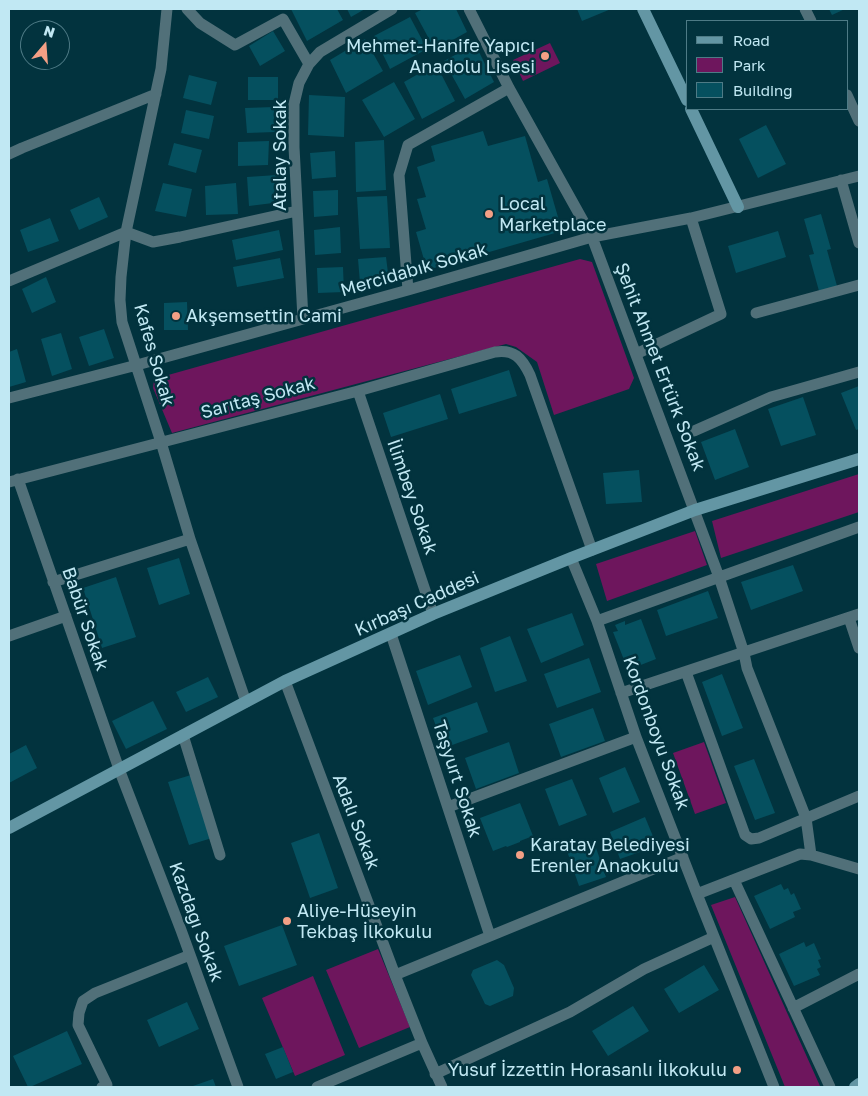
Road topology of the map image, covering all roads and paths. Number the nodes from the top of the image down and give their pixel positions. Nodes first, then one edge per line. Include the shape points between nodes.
1 (167, 9) edge
2 (187, 9) edge
3 (392, 9) edge
4 (468, 9) edge
5 (643, 9) edge
6 (804, 9) edge
7 (810, 20) edge
8 (309, 64) junction
9 (509, 88) junction
10 (156, 94) junction
11 (848, 97) edge
12 (686, 98) edge
13 (691, 110) edge
14 (859, 121) edge
15 (9, 154) edge
16 (859, 176) edge
17 (841, 180) junction
18 (738, 207) junction
19 (297, 212) junction
20 (690, 218) junction
21 (126, 232) junction
22 (592, 237) junction
23 (859, 244) edge
24 (9, 281) edge
25 (859, 285) edge
26 (408, 290) junction
27 (756, 314) dead end
28 (303, 319) junction
29 (636, 354) junction
30 (137, 366) junction
31 (859, 372) edge
32 (358, 390) junction
33 (9, 398) edge
34 (694, 431) dead end
35 (162, 442) junction
36 (859, 459) edge
37 (13, 481) edge
38 (695, 510) junction
39 (859, 527) edge
40 (190, 539) junction
41 (592, 550) junction
42 (571, 558) junction
43 (719, 577) junction
44 (53, 582) junction
45 (433, 614) junction
46 (66, 616) junction
47 (854, 616) edge
48 (597, 621) junction
49 (391, 634) junction
50 (9, 636) edge
51 (859, 648) edge
52 (744, 653) junction
53 (686, 672) junction
54 (285, 681) junction
55 (621, 693) junction
56 (246, 702) junction
57 (183, 735) junction
58 (636, 737) junction
59 (119, 769) junction
60 (859, 796) edge
61 (448, 807) junction
62 (806, 818) junction
63 (9, 828) edge
64 (220, 855) dead end
65 (811, 855) junction
66 (684, 857) junction
67 (859, 869) edge
68 (734, 880) junction
69 (697, 894) junction
70 (490, 936) junction
71 (714, 937) junction
72 (190, 955) junction
73 (859, 974) edge
74 (395, 975) junction
75 (794, 1008) junction
76 (422, 1043) junction
77 (435, 1074) junction
78 (859, 1084) edge
79 (102, 1087) edge
80 (238, 1087) edge
81 (317, 1087) edge
82 (442, 1087) edge
83 (774, 1087) edge
84 (830, 1087) edge
85 (855, 1087) edge

1 - 10 street, Kafes Sokak
2 - 8 street via 200,23 235,45 283,19
3 - 8 street, Atalay Sokak via 320,52
4 - 9 street, Şehit Ahmet Ertürk Sokak
5 - 12 street
6 - 7 street
8 - 19 street, Atalay Sokak via 299,82 294,104
9 - 22 street, Şehit Ahmet Ertürk Sokak
9 - 26 street via 408,145 399,175
10 - 15 street
10 - 21 street, Kafes Sokak
11 - 14 street
13 - 18 street
16 - 17 street, Mercidabık Sokak
17 - 18 street, Mercidabık Sokak
17 - 23 street
18 - 20 street, Mercidabık Sokak
19 - 21 street via 153,242
19 - 28 street, Atalay Sokak
20 - 22 street, Mercidabık Sokak
20 - 29 street via 721,314
21 - 24 street
21 - 30 street, Kafes Sokak via 120,300 122,322
22 - 26 street, Mercidabık Sokak
22 - 29 street, Şehit Ahmet Ertürk Sokak
25 - 27 street
26 - 28 street, Mercidabık Sokak
28 - 30 street, Mercidabık Sokak
29 - 38 street, Şehit Ahmet Ertürk Sokak
30 - 33 street, Mercidabık Sokak
30 - 35 street, Kafes Sokak
31 - 34 street via 771,397
32 - 35 street, Sarıtaş Sokak
32 - 41 street, Sarıtaş Sokak via 495,352 515,354 530,375
32 - 45 street, İlimbey Sokak
35 - 37 street, Sarıtaş Sokak
35 - 40 street, Kafes Sokak
36 - 38 street, Kırbaşı Caddesi
37 - 44 street, Babür Sokak
38 - 41 street, Kırbaşı Caddesi
38 - 43 street, Şehit Ahmet Ertürk Sokak
39 - 43 street
40 - 44 street
40 - 56 street, Kafes Sokak
41 - 42 street, Kırbaşı Caddesi
42 - 45 street, Kırbaşı Caddesi
42 - 48 street, Kordonboyu Sokak
43 - 48 street
43 - 52 street, Şehit Ahmet Ertürk Sokak
44 - 46 street, Babür Sokak
45 - 49 street, Kırbaşı Caddesi
46 - 50 street
46 - 59 street, Babür Sokak
47 - 51 street
47 - 52 street
48 - 55 street, Kordonboyu Sokak
49 - 54 street, Kırbaşı Caddesi
49 - 61 street, Taşyurt Sokak
52 - 53 street
52 - 62 street, Şehit Ahmet Ertürk Sokak
53 - 55 street
53 - 62 street via 745,836 758,838
54 - 56 street, Kırbaşı Caddesi
54 - 74 street, Adalı Sokak
55 - 58 street, Kordonboyu Sokak
56 - 57 street, Kırbaşı Caddesi
57 - 59 street, Kırbaşı Caddesi
57 - 64 street
58 - 61 street
58 - 66 street, Kordonboyu Sokak
59 - 63 street, Kırbaşı Caddesi
59 - 72 street, Kazdağı Sokak
60 - 62 street
61 - 70 street, Taşyurt Sokak
62 - 65 street, Şehit Ahmet Ertürk Sokak
65 - 67 street
65 - 68 street via 800,854
66 - 69 street, Kordonboyu Sokak
66 - 70 street
68 - 69 street
68 - 75 street
69 - 71 street, Kordonboyu Sokak
70 - 74 street
71 - 77 street via 644,969 570,1012
71 - 83 street, Kordonboyu Sokak
72 - 79 street via 95,993 83,1001 78,1024 107,1085
72 - 80 street, Kazdağı Sokak
73 - 75 street
74 - 76 street, Adalı Sokak
75 - 84 street
76 - 77 street, Adalı Sokak
76 - 81 street
77 - 82 street, Adalı Sokak
78 - 85 street

